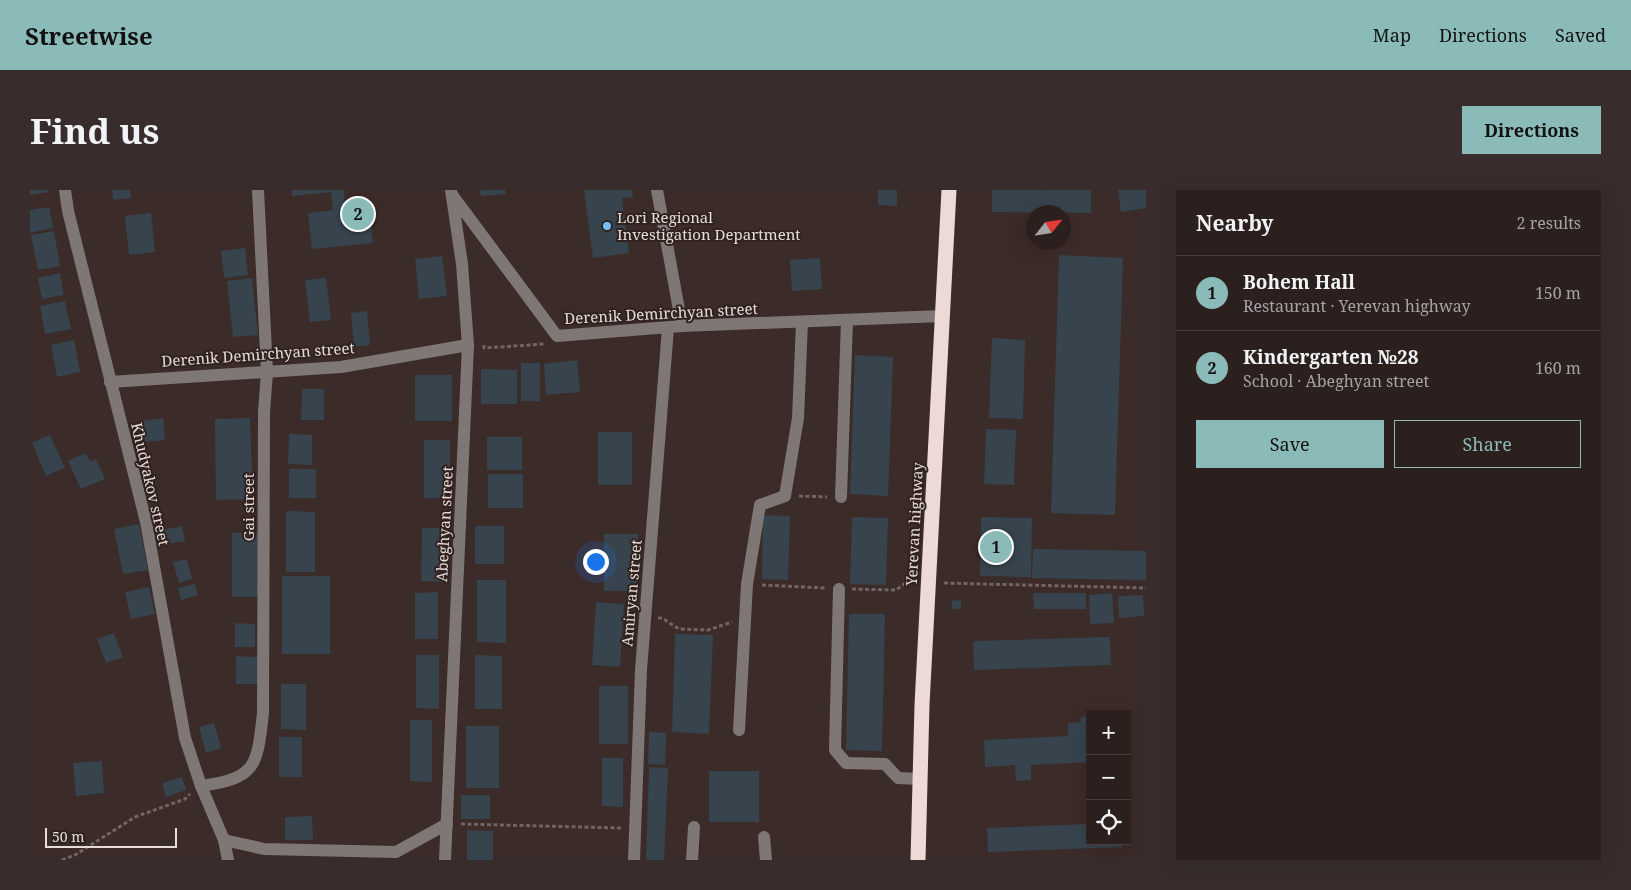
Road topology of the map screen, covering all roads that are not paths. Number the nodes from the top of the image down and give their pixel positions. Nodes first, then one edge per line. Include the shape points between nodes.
1 (64, 190) edge
2 (258, 190) edge
3 (657, 190) edge
4 (949, 190) edge
5 (452, 193) edge
6 (942, 316) junction
7 (847, 320) junction
8 (802, 322) junction
9 (682, 326) junction
10 (668, 328) junction
11 (468, 345) junction
12 (267, 372) junction
13 (110, 382) junction
14 (837, 497) road end
15 (839, 589) road end
16 (739, 730) dead end
17 (920, 779) junction
18 (201, 786) junction
19 (447, 824) junction
20 (694, 827) dead end
21 (764, 837) dead end
22 (224, 840) junction
23 (228, 860) edge
24 (445, 860) edge
25 (634, 860) edge
26 (692, 860) edge
27 (766, 860) edge
28 (918, 860) edge

1 - 13 street, Khudyakov street
2 - 12 street, Gai street
3 - 9 street
4 - 6 highway, Yerevan highway
5 - 10 street, Derenik Demirchyan street via 557,336
5 - 11 street, Abeghyan street via 462,264
6 - 7 street, Derenik Demirchyan street
6 - 17 highway, Yerevan highway
7 - 8 street, Derenik Demirchyan street
7 - 14 street
8 - 9 street, Derenik Demirchyan street
8 - 16 street via 798,418 785,496 760,505 747,584
9 - 10 street, Derenik Demirchyan street
10 - 25 street, Amiryan street via 641,670
11 - 12 street, Derenik Demirchyan street via 341,367
11 - 19 street, Abeghyan street
12 - 13 street, Derenik Demirchyan street
12 - 18 street, Gai street via 260,744 255,760 240,777
13 - 18 street, Khudyakov street via 146,522 185,738
15 - 17 street via 835,750 846,763 885,764 898,778
17 - 28 highway, Yerevan highway
18 - 22 street, Khudyakov street
19 - 22 street via 396,852 264,848
19 - 24 street, Abeghyan street
20 - 26 street
21 - 27 street
22 - 23 street, Khudyakov street

